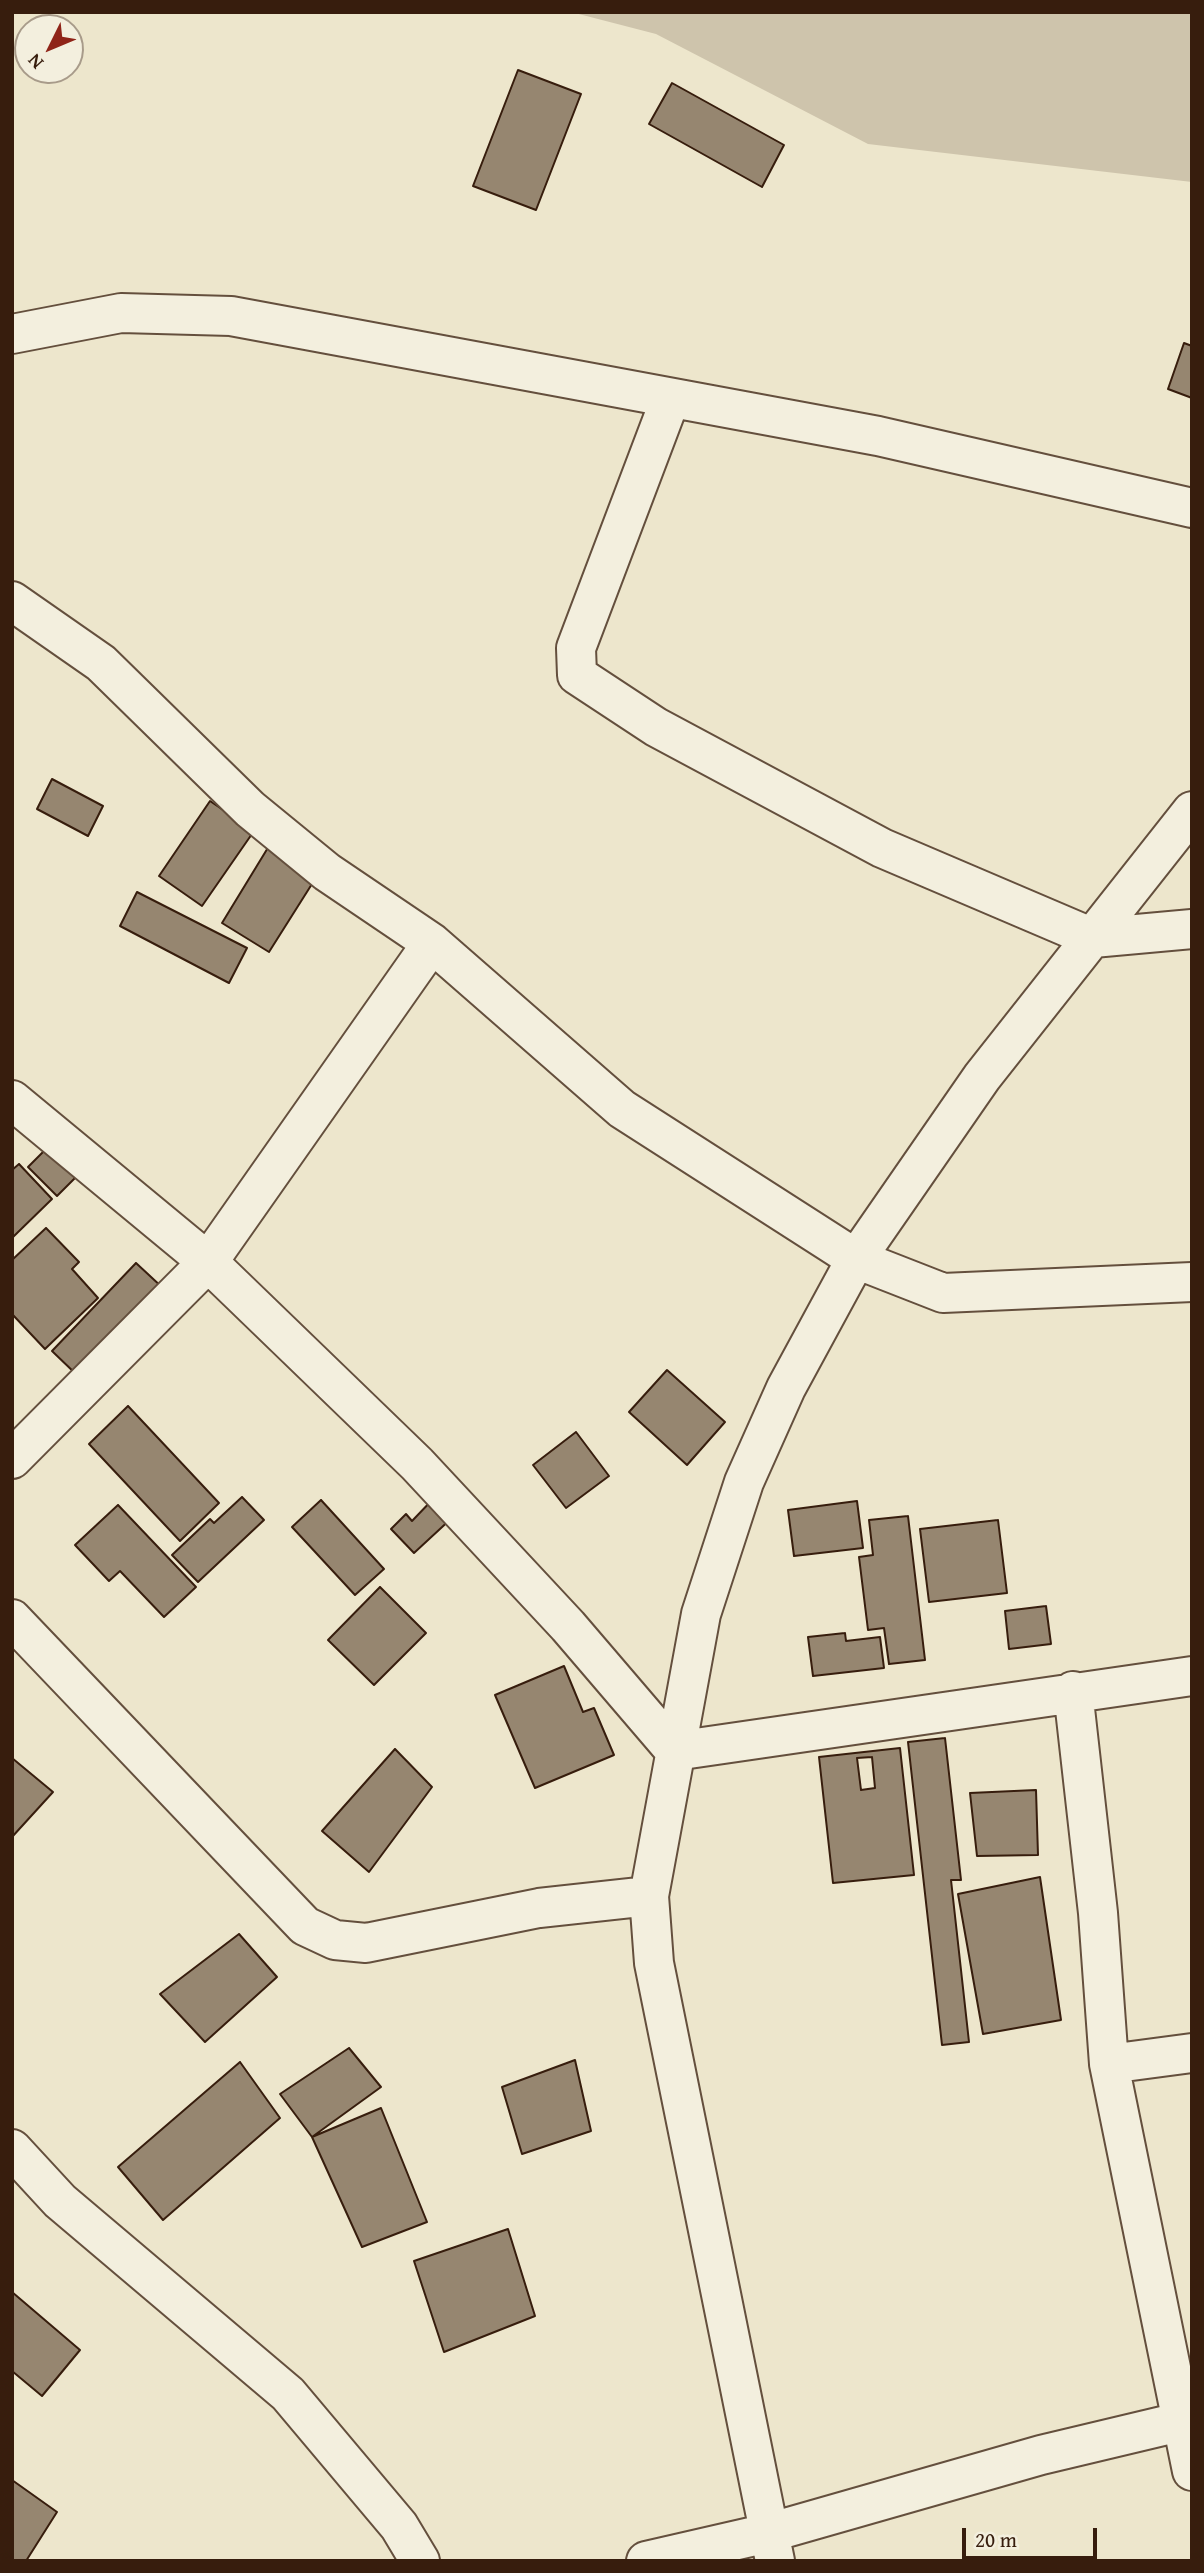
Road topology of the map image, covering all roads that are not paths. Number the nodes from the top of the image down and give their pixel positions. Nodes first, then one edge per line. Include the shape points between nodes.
1 (12, 334) edge
2 (670, 400) junction
3 (1192, 508) edge
4 (12, 601) edge
5 (1192, 811) edge
6 (1192, 929) edge
7 (1093, 938) junction
8 (432, 943) junction
9 (12, 1100) edge
10 (856, 1259) junction
11 (208, 1262) junction
12 (1192, 1282) edge
13 (12, 1459) edge
14 (12, 1619) edge
15 (1192, 1676) edge
16 (1073, 1691) junction
17 (675, 1751) junction
18 (649, 1896) junction
19 (1192, 2053) edge
20 (1109, 2064) junction
21 (12, 2149) edge
22 (1186, 2419) edge
23 (1192, 2471) edge
24 (772, 2547) edge
25 (420, 2561) edge
26 (646, 2561) edge

1 - 2 street via 121,313 231,316
2 - 3 street via 878,436
2 - 7 street via 576,648 577,675 656,727 882,848
4 - 8 street via 101,663 250,809 327,872
5 - 7 street
6 - 7 street
7 - 10 street via 982,1077
8 - 10 street via 622,1109
8 - 11 street
9 - 11 street
10 - 12 street via 943,1293
10 - 17 street via 786,1388 744,1482 701,1614
11 - 13 street
11 - 17 street via 417,1464 568,1626
14 - 18 street via 305,1926 335,1940 366,1943 539,1909
15 - 16 street
16 - 17 street
16 - 20 street via 1098,1913
17 - 18 street
18 - 24 street via 654,1963
19 - 20 street
20 - 22 street
21 - 25 street via 60,2201 288,2394 399,2526
22 - 23 street
22 - 24 street via 1041,2455
24 - 26 street

